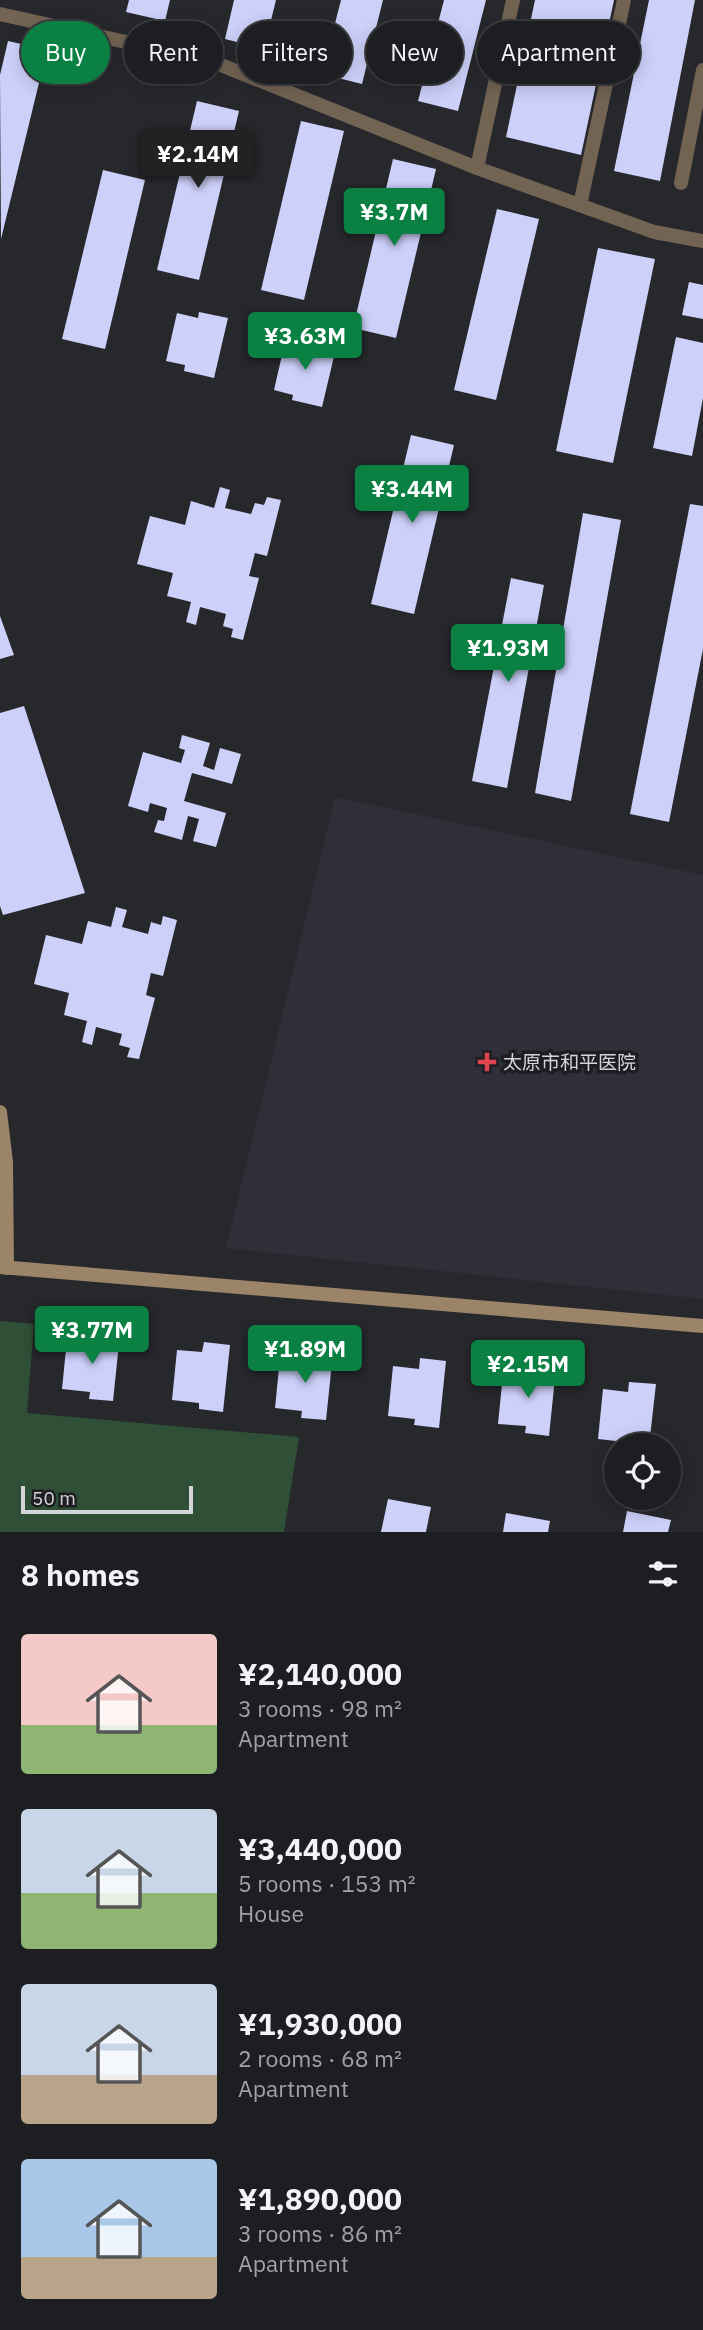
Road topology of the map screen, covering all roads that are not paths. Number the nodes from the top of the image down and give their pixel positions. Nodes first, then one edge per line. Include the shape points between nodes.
1 (513, 0) edge
2 (624, 0) edge
3 (0, 14) edge
4 (703, 70) edge
5 (477, 168) junction
6 (681, 183) dead end
7 (580, 205) junction
8 (703, 241) edge
9 (0, 1112) edge
10 (3, 1268) edge
11 (703, 1326) edge

1 - 5 street
2 - 7 street
3 - 5 street via 211,61
4 - 6 street
5 - 7 street
7 - 8 street via 654,232
9 - 10 street via 6,1162
10 - 11 street

